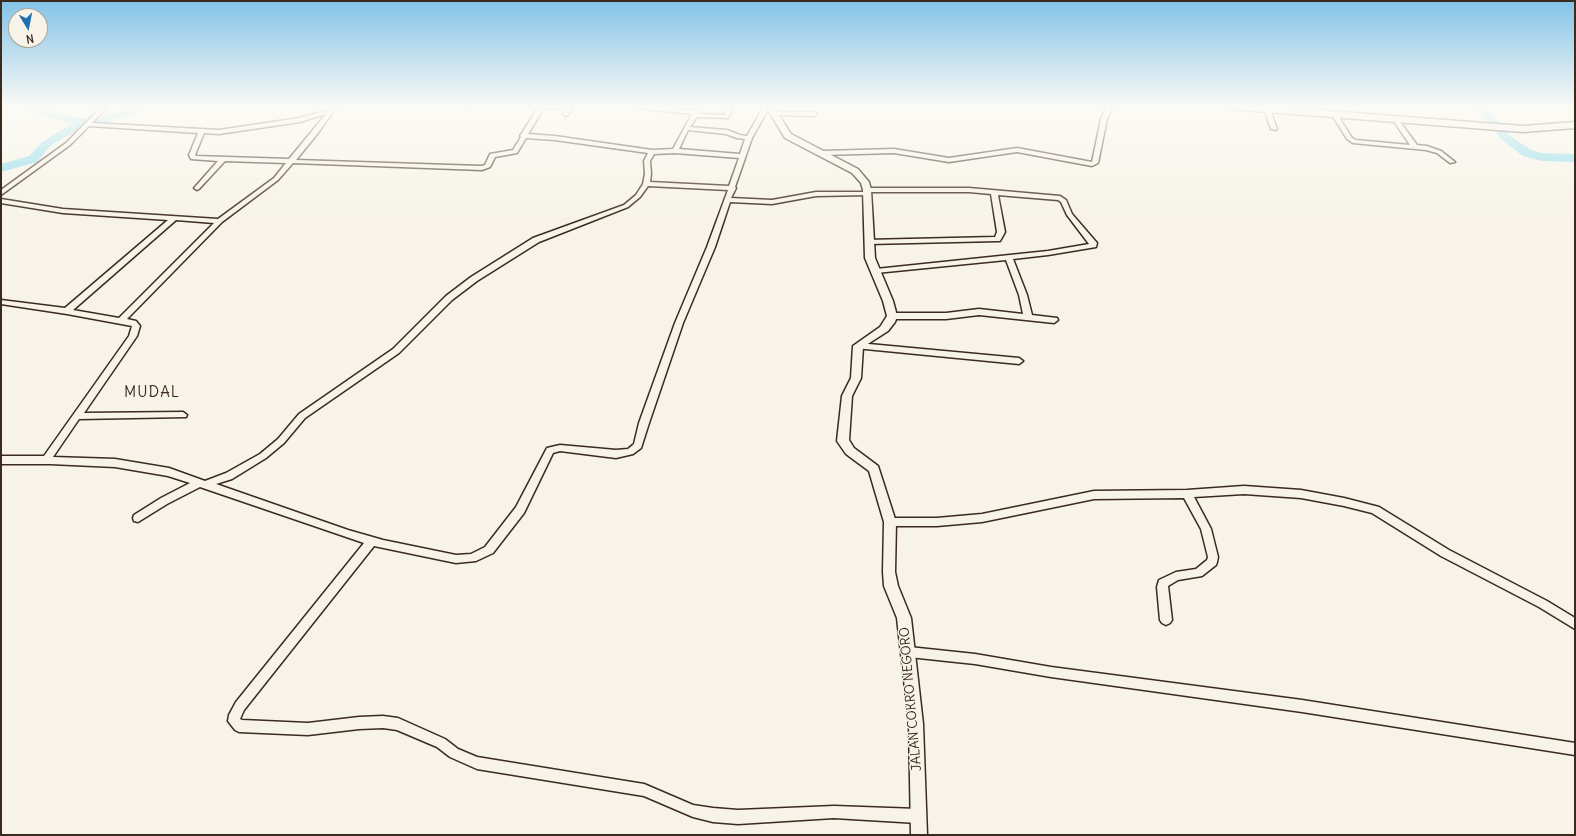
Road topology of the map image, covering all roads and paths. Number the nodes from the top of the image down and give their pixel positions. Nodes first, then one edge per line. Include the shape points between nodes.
1 (65, 145) edge
2 (197, 145) edge
3 (304, 145) edge
4 (518, 145) edge
5 (603, 145) edge
6 (678, 145) edge
7 (747, 145) edge
8 (805, 145) edge
9 (1099, 145) edge
10 (1391, 145) edge
11 (1415, 147) joint
12 (675, 151) junction
13 (652, 152) junction
14 (823, 153) junction
15 (743, 156) junction
16 (224, 158) junction
17 (292, 161) junction
18 (1452, 162) dead end
19 (646, 184) junction
20 (197, 188) dead end
21 (733, 188) junction
22 (867, 192) junction
23 (994, 192) junction
24 (1, 193) edge
25 (728, 200) junction
26 (1, 201) edge
27 (174, 218) junction
28 (220, 221) junction
29 (869, 242) junction
30 (1009, 257) junction
31 (876, 271) junction
32 (1, 302) edge
33 (67, 312) junction
34 (892, 316) junction
35 (1028, 317) junction
36 (1054, 320) dead end
37 (120, 322) junction
38 (858, 346) junction
39 (1019, 361) dead end
40 (183, 415) dead end
41 (77, 416) junction
42 (1, 460) edge
43 (50, 460) junction
44 (201, 484) junction
45 (1187, 494) junction
46 (138, 518) dead end
47 (890, 522) junction
48 (372, 541) junction
49 (1166, 620) dead end
50 (1575, 624) edge
51 (909, 652) junction
52 (1575, 749) edge
53 (918, 816) junction
54 (919, 835) edge

1 - 24 street
2 - 16 street via 193,157
3 - 17 street
4 - 17 street via 514,152 492,155 488,166 482,168
5 - 13 street
6 - 12 street
7 - 15 street
8 - 14 street
9 - 14 street via 1095,162 1092,164 1017,150 949,160 894,151
10 - 11 street
11 - 18 street via 1435,150
12 - 13 street
12 - 15 street
13 - 19 street via 647,161
14 - 22 street via 860,175
15 - 21 street
16 - 17 street
16 - 20 street
17 - 28 street via 269,185
19 - 21 street
19 - 44 street via 638,196 626,206 536,240 474,279 449,298 396,351 302,416 281,441 263,456 229,476
21 - 25 street
22 - 23 street via 961,189
22 - 25 street via 816,194 772,202
22 - 29 street
23 - 29 street via 1001,232 997,239
23 - 30 street via 1062,198 1069,214 1093,243 1090,246 1055,252
25 - 48 street via 679,323 636,449 616,454 560,448 550,450 520,510 489,550 477,556 456,559
26 - 27 street via 63,211
27 - 28 street
27 - 33 street
28 - 37 street
29 - 31 street via 870,258
30 - 31 street
30 - 35 street
31 - 34 street
32 - 33 street
33 - 37 street
34 - 35 street via 946,316 979,312
34 - 38 street via 884,329
35 - 36 street
37 - 41 street via 134,324 134,333
38 - 39 street
38 - 47 street, JALAN COKRO NEGORO via 856,378 847,396 843,440 850,451 874,469
40 - 41 street
41 - 43 street via 49,455
42 - 43 street
43 - 44 street via 146,467 169,472
44 - 46 street via 164,501
44 - 48 street
45 - 47 street via 1094,495 982,518 937,522
45 - 49 street via 1206,529 1213,557 1212,562 1198,573 1176,576 1164,583 1162,587
45 - 50 street via 1260,491 1301,494 1366,507
47 - 51 street, JALAN COKRO NEGORO via 891,586 904,618
48 - 53 street via 240,706 234,721 239,726 308,729 359,723 398,724 477,763 644,790 694,811 713,815 738,817 834,812
51 - 52 street via 975,659 1051,672 1302,706
51 - 53 street, JALAN COKRO NEGORO via 916,724
53 - 54 street, JALAN COKRO NEGORO

